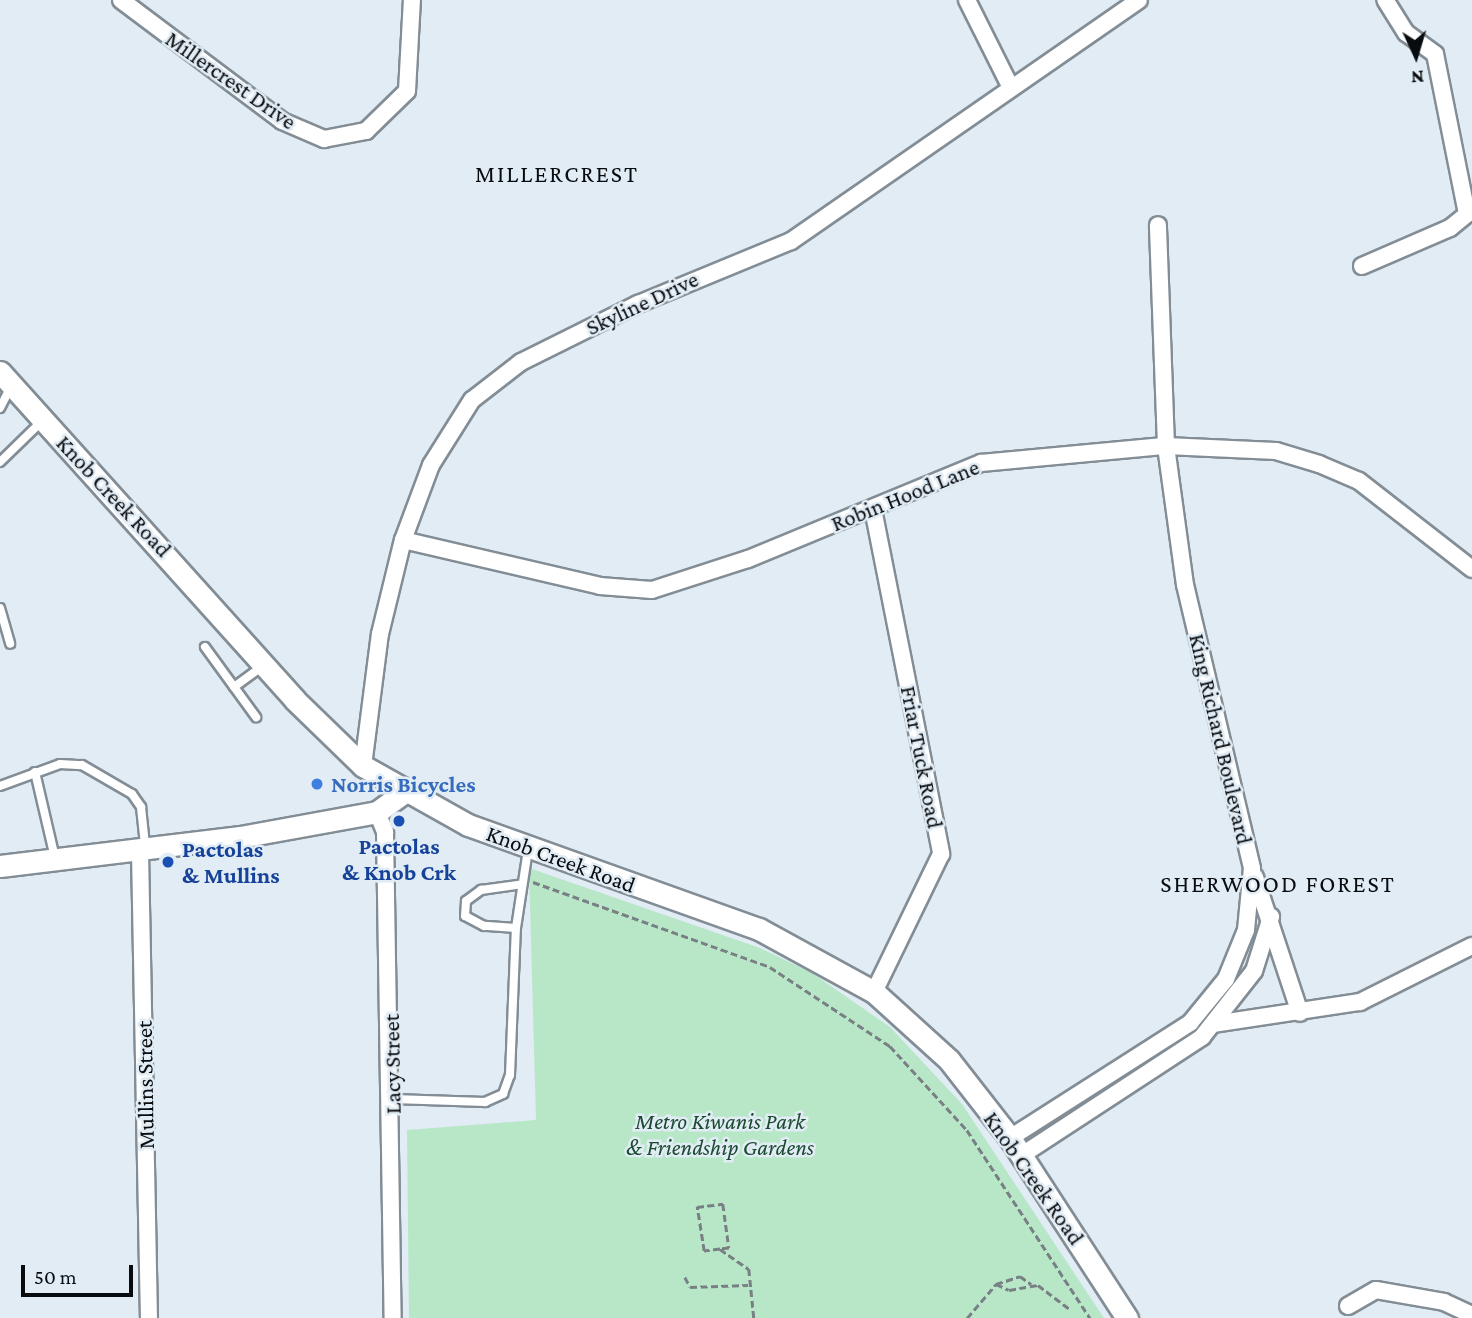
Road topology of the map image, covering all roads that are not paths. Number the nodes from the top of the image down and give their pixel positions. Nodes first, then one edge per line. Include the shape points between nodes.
1 (121, 0) edge
2 (412, 0) edge
3 (967, 0) edge
4 (1139, 0) edge
5 (1385, 0) edge
6 (1010, 88) junction
7 (1158, 225) dead end
8 (1362, 266) dead end
9 (6, 379) edge
10 (0, 408) edge
11 (43, 420) junction
12 (1166, 446) junction
13 (0, 463) edge
14 (873, 509) junction
15 (403, 540) junction
16 (1472, 569) edge
17 (0, 608) edge
18 (10, 644) dead end
19 (205, 647) dead end
20 (265, 665) junction
21 (234, 687) junction
22 (256, 717) dead end
23 (363, 766) junction
24 (35, 772) junction
25 (0, 786) edge
26 (402, 794) junction
27 (377, 812) junction
28 (528, 850) junction
29 (140, 852) junction
30 (56, 864) junction
31 (0, 866) edge
32 (1252, 868) junction
33 (519, 881) junction
34 (1270, 917) junction
35 (516, 928) junction
36 (1472, 946) edge
37 (1237, 957) junction
38 (1256, 965) junction
39 (1286, 982) junction
40 (874, 992) junction
41 (1300, 1013) junction
42 (1190, 1023) junction
43 (1214, 1024) junction
44 (1202, 1037) junction
45 (393, 1100) junction
46 (1016, 1147) junction
47 (1348, 1306) dead end
48 (1472, 1315) edge
49 (149, 1318) edge
50 (394, 1318) edge
51 (1128, 1318) edge

1 - 2 street, Millercrest Drive via 282,121 324,139 366,131 407,91
3 - 6 street
4 - 6 street, Skyline Drive
5 - 8 street via 1406,33 1435,54 1467,214 1450,228
6 - 15 street, Skyline Drive via 791,241 638,304 495,379 454,421
7 - 12 street, King Richard Boulevard
9 - 10 lane
9 - 11 main road, Knob Creek Road
11 - 13 lane
11 - 20 main road, Knob Creek Road
12 - 14 street, Robin Hood Lane via 981,463
12 - 16 street, Robin Hood Lane via 1276,451 1319,464 1359,481
12 - 32 street, King Richard Boulevard via 1185,585
14 - 15 street, Robin Hood Lane via 652,590 600,586
14 - 40 street, Friar Tuck Road via 940,854
15 - 23 street, Skyline Drive via 380,634
17 - 18 lane
19 - 21 lane
20 - 21 lane
20 - 23 main road, Knob Creek Road
21 - 22 lane
23 - 26 main road, Knob Creek Road
24 - 25 lane
24 - 29 lane via 82,765 132,794 147,834
24 - 30 lane
26 - 27 main road
26 - 28 main road, Knob Creek Road
27 - 29 main road
27 - 45 street, Lacy Street via 385,832
28 - 33 lane
28 - 40 main road, Knob Creek Road via 759,929
29 - 30 main road
29 - 49 street, Mullins Street
30 - 31 main road
32 - 34 street
32 - 37 street, King Richard Boulevard
33 - 35 lane
33 - 35 lane via 481,890 466,901 465,916 484,926
34 - 38 street
34 - 39 street
35 - 45 lane via 510,1075 503,1094 485,1102
36 - 41 street via 1360,1002
37 - 38 street
37 - 42 street, King Richard Boulevard
38 - 39 street
38 - 43 street
39 - 41 street
40 - 46 main road, Knob Creek Road via 949,1060
41 - 43 street
42 - 44 street
42 - 46 street, King Richard Boulevard
43 - 44 street
44 - 46 street
45 - 50 street, Lacy Street
46 - 51 main road, Knob Creek Road
47 - 48 street via 1377,1290 1444,1302

